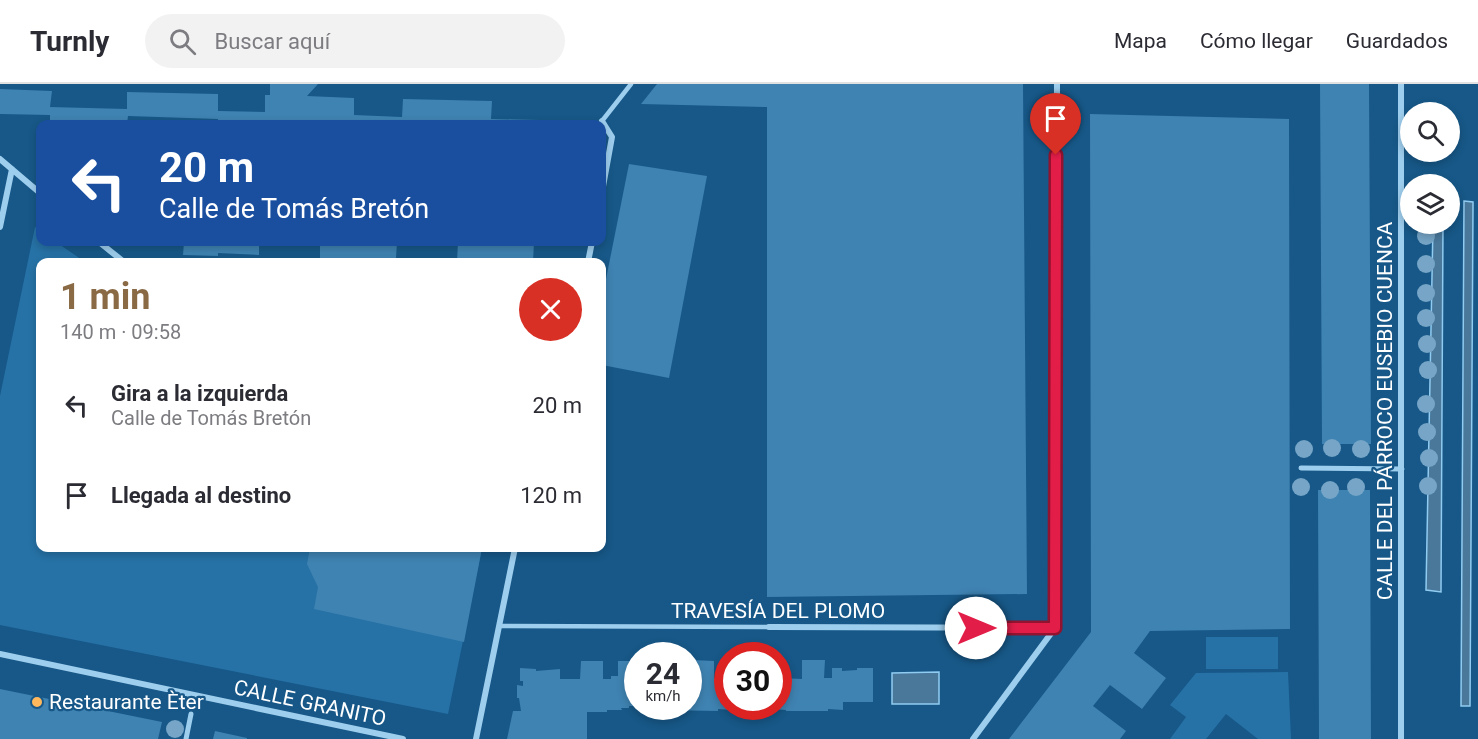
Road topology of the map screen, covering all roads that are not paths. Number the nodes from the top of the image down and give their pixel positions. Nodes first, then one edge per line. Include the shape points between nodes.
1 (631, 84) edge
2 (1057, 84) edge
3 (1401, 84) edge
4 (603, 120) edge
5 (606, 127) edge
6 (0, 159) edge
7 (12, 169) junction
8 (606, 170) edge
9 (36, 190) edge
10 (0, 227) edge
11 (104, 246) edge
12 (119, 258) edge
13 (1301, 468) dead end
14 (1402, 470) junction
15 (514, 552) edge
16 (500, 626) junction
17 (769, 627) joint
18 (1055, 628) junction
19 (0, 654) edge
20 (191, 714) dead end
21 (186, 739) edge
22 (403, 739) edge
23 (476, 739) edge
24 (974, 739) edge
25 (1401, 739) edge

1 - 4 lane
2 - 18 street
3 - 14 street, CALLE DEL PÁRROCO EUSEBIO CUENCA
5 - 8 street via 612,137
6 - 7 street
7 - 9 street
7 - 10 street
11 - 12 street
13 - 14 street
14 - 25 street, CALLE DEL PÁRROCO EUSEBIO CUENCA
15 - 16 street
16 - 17 lane, TRAVESÍA DEL PLOMO
16 - 23 street
17 - 18 street, TRAVESÍA DEL PLOMO
18 - 24 street
19 - 22 street, CALLE GRANITO
20 - 21 street

